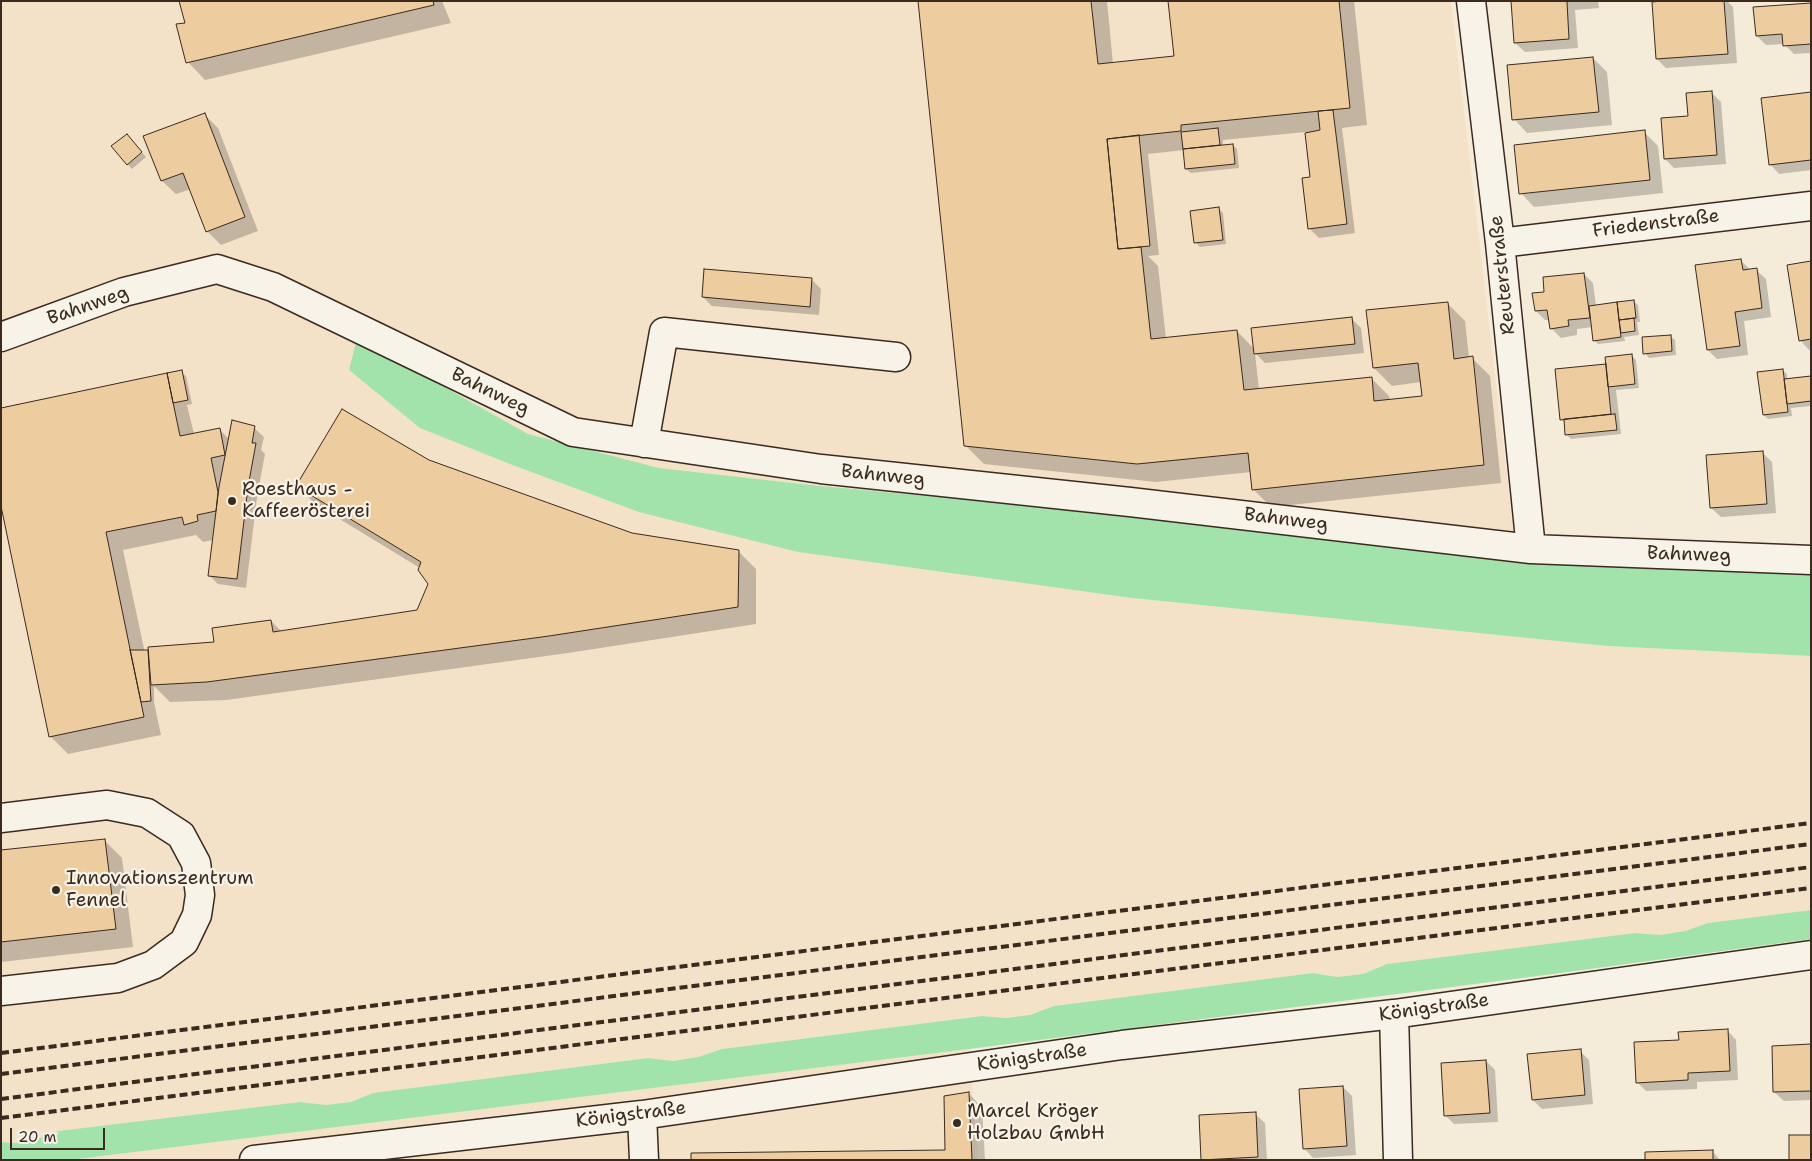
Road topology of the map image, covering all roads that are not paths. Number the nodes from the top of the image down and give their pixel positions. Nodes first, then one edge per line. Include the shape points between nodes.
1 (1471, 1) edge
2 (1811, 206) edge
3 (1500, 243) junction
4 (1, 337) edge
5 (896, 357) dead end
6 (644, 443) junction
7 (1531, 549) junction
8 (1811, 560) edge
9 (1, 818) edge
10 (1811, 956) edge
11 (1, 991) edge
12 (1394, 1014) junction
13 (642, 1115) junction
14 (460, 1148) edge
15 (254, 1160) edge
16 (644, 1160) edge
17 (1398, 1160) edge

1 - 3 street, Reuterstraße
2 - 3 street, Friedenstraße
3 - 7 street, Reuterstraße
4 - 6 street, Bahnweg via 124,292 217,270 273,287 573,432
5 - 6 street via 664,332
6 - 7 street, Bahnweg via 821,469
7 - 8 street, Bahnweg
9 - 11 street via 107,805 147,813 181,835 196,863 200,895 197,914 184,942 154,965 118,978
10 - 12 street, Königstraße
12 - 13 street, Königstraße via 1122,1045
12 - 17 street
13 - 14 street, Königstraße
13 - 16 street
14 - 15 street, Königstraße

